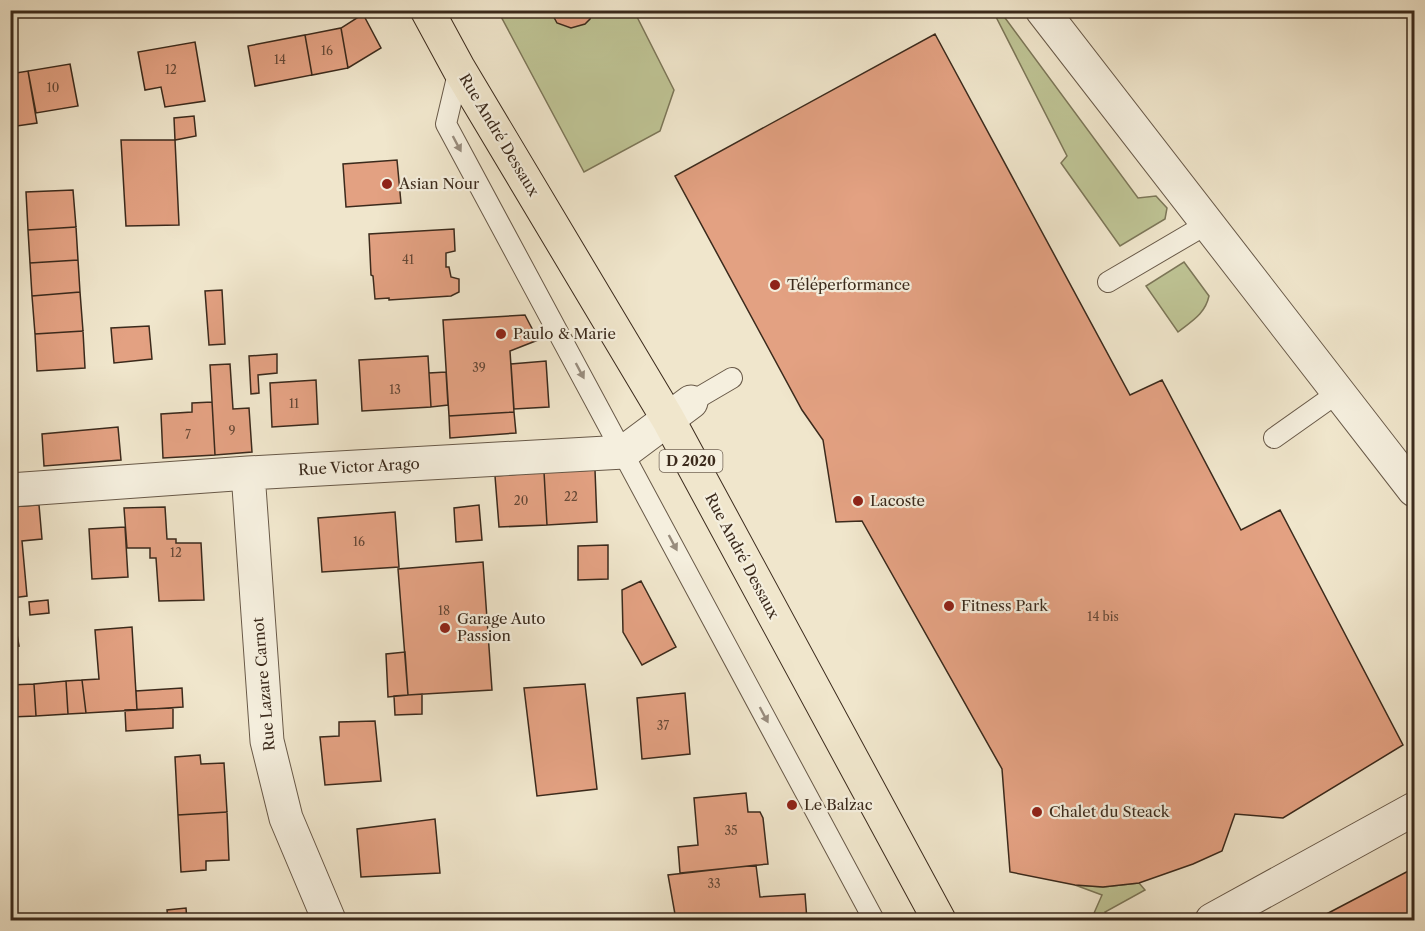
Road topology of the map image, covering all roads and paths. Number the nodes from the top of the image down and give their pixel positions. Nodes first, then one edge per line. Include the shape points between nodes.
1 (427, 10) edge
2 (1042, 10) edge
3 (459, 69) junction
4 (1206, 224) junction
5 (1108, 282) dead end
6 (732, 378) dead end
7 (1339, 392) junction
8 (680, 411) junction
9 (1274, 438) dead end
10 (624, 452) junction
11 (248, 473) junction
12 (10, 490) edge
13 (1414, 490) edge
14 (1414, 809) edge
15 (329, 921) edge
16 (874, 921) edge
17 (939, 921) edge
18 (1212, 921) edge

1 - 3 main road, Rue André Dessaux / D 2020
2 - 4 street
3 - 8 main road, Rue André Dessaux / D 2020
3 -> 10 lane via 446,124
4 - 5 lane
4 - 7 street
6 - 8 lane
7 - 9 lane
7 - 13 street
8 - 10 street
8 - 17 main road, Rue André Dessaux / D 2020
10 - 11 street, Rue Victor Arago
10 -> 16 lane
11 - 12 street, Rue Victor Arago
11 - 15 street, Rue Lazare Carnot via 267,741 286,818
14 - 18 street

